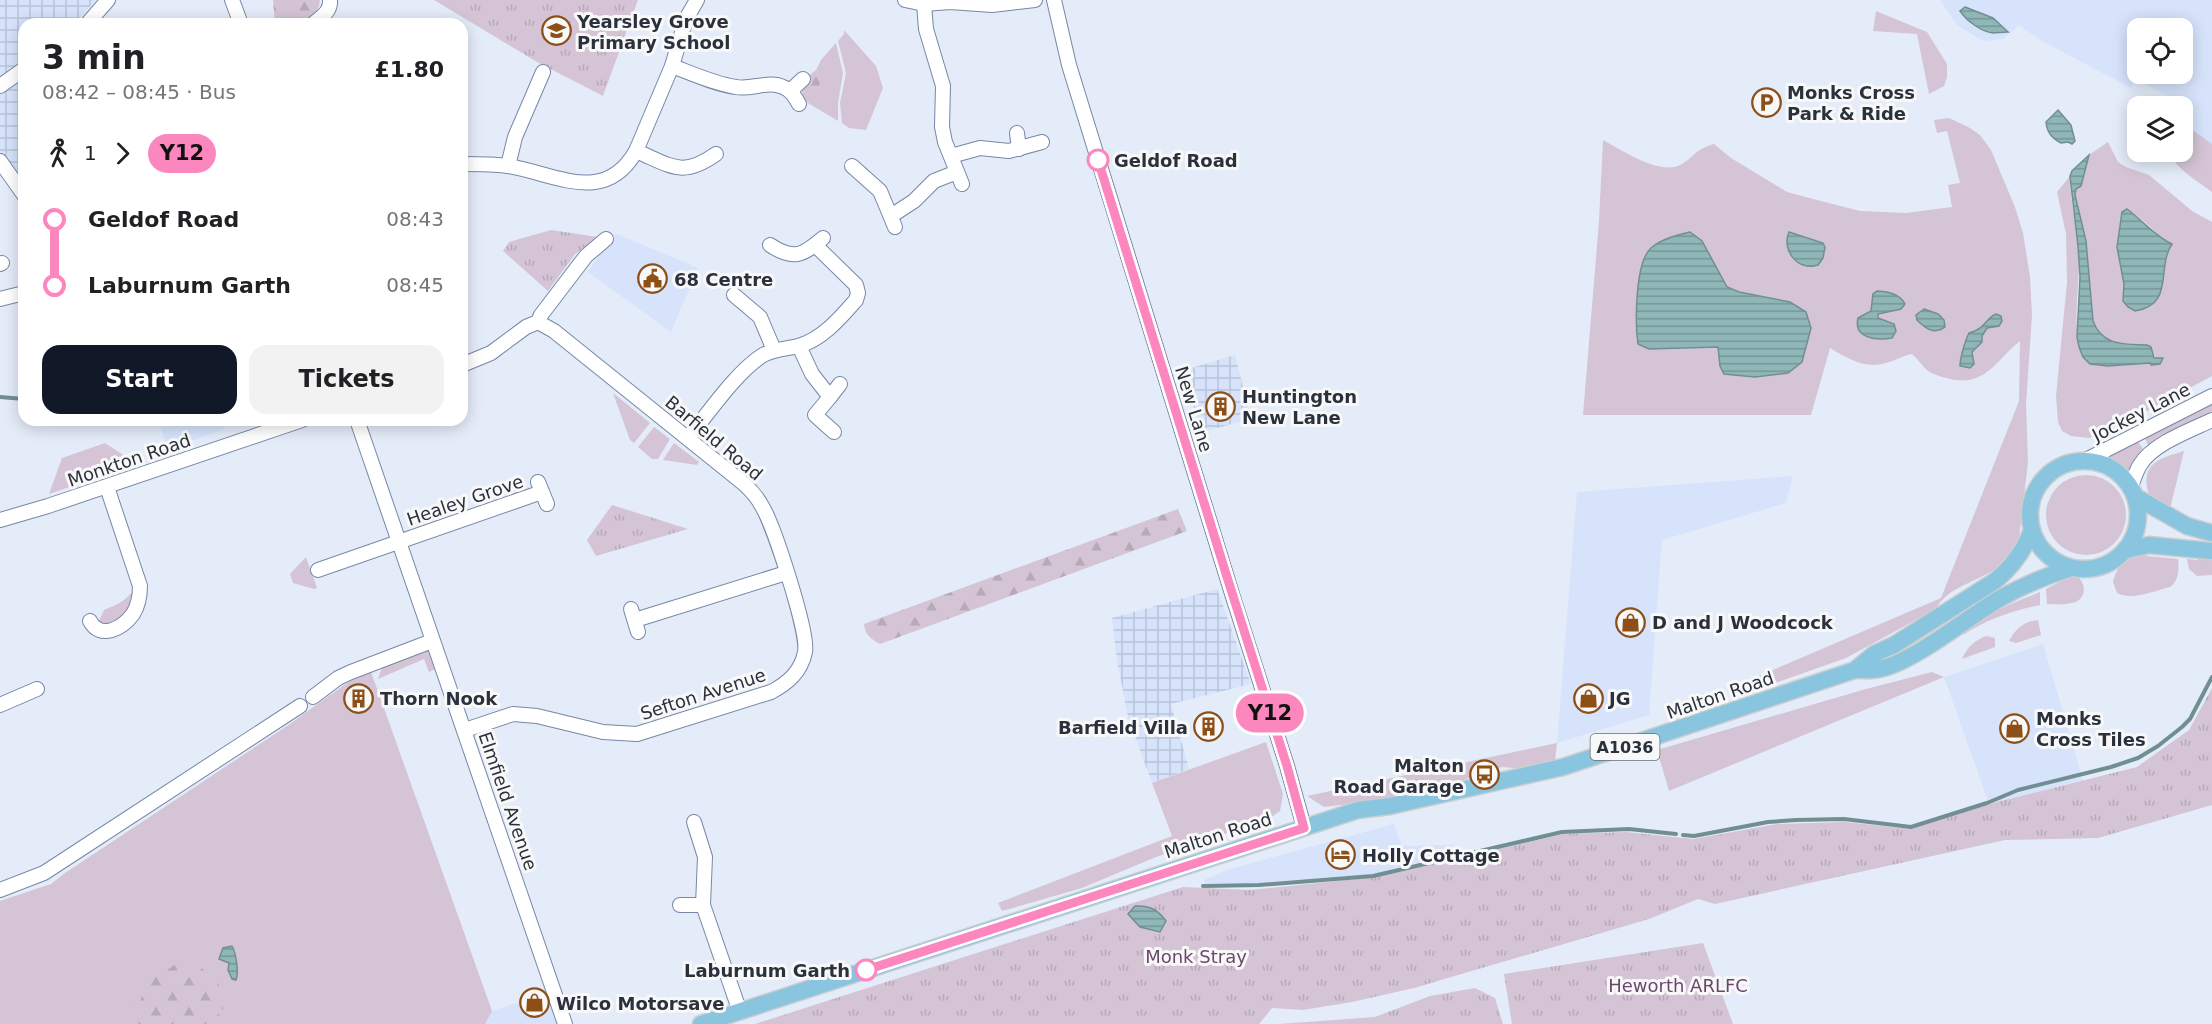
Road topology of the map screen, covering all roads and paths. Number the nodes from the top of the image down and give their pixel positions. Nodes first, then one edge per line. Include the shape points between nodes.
1 (108, 0) edge
2 (232, 0) edge
3 (330, 0) edge
4 (697, 0) edge
5 (905, 0) edge
6 (1035, 0) edge
7 (1054, 0) edge
8 (924, 4) junction
9 (92, 18) edge
10 (239, 18) edge
11 (320, 18) edge
12 (672, 66) junction
13 (543, 72) dead end
14 (18, 73) edge
15 (803, 80) dead end
16 (0, 86) edge
17 (790, 90) junction
18 (799, 104) dead end
19 (1017, 133) dead end
20 (1042, 142) dead end
21 (1019, 149) junction
22 (636, 151) junction
23 (716, 154) dead end
24 (951, 156) junction
25 (0, 161) edge
26 (468, 164) edge
27 (508, 166) junction
28 (852, 166) dead end
29 (18, 186) edge
30 (606, 239) dead end
31 (770, 245) dead end
32 (18, 294) edge
33 (733, 295) dead end
34 (0, 299) edge
35 (538, 322) junction
36 (799, 346) junction
37 (774, 350) junction
38 (468, 363) edge
39 (840, 384) dead end
40 (2212, 396) edge
41 (830, 397) junction
42 (2212, 420) edge
43 (285, 426) edge
44 (359, 426) edge
45 (834, 432) dead end
46 (688, 438) junction
47 (2086, 460) junction
48 (107, 487) junction
49 (2133, 492) junction
50 (542, 493) dead end
51 (0, 520) edge
52 (2032, 530) junction
53 (2212, 532) edge
54 (399, 541) junction
55 (2126, 550) junction
56 (2212, 551) edge
57 (2071, 568) junction
58 (318, 569) dead end
59 (786, 573) junction
60 (635, 620) dead end
61 (90, 621) dead end
62 (432, 641) junction
63 (802, 663) joint
64 (1856, 670) junction
65 (37, 689) dead end
66 (313, 697) dead end
67 (0, 705) edge
68 (300, 706) dead end
69 (465, 730) junction
70 (694, 822) dead end
71 (1304, 828) junction
72 (0, 890) edge
73 (680, 905) dead end
74 (703, 905) junction
75 (740, 1012) junction
76 (565, 1024) edge
77 (701, 1024) edge

1 - 9 street
2 - 10 street
3 - 11 street via 326,13
4 - 12 street via 686,19
5 - 8 street
6 - 8 street via 992,6
7 - 71 street, New Lane via 1069,65
8 - 24 street via 926,29 944,86 942,127
12 - 17 street via 734,87 773,84
12 - 22 street
13 - 27 street via 515,137
14 - 16 street
15 - 17 street
17 - 18 street
19 - 21 street
20 - 21 street
21 - 24 street via 980,148
22 - 23 street via 688,169
22 - 27 street via 622,171 602,182 578,182
24 - 28 street via 959,178 934,181 893,221 880,191
25 - 29 street
26 - 27 street
30 - 35 street via 586,256
31 - 36 street via 789,255 806,251 819,241 856,285 858,293 850,307 821,335
32 - 34 street
33 - 37 street via 760,317
35 - 38 street via 491,353
35 - 46 street, Barfield Road
36 - 37 street
36 - 41 street via 812,374
37 - 46 street via 744,371
39 - 41 street
40 - 47 street, Jockey Lane
41 - 45 street via 815,416
42 - 49 street via 2149,455 2141,464
43 - 48 street, Monkton Road
44 - 54 street, Elmfield Avenue
46 - 59 street, Barfield Road via 759,500
47 - 49 main road via 2112,468
47 - 52 main road via 2064,464 2038,485 2029,513
48 - 51 street, Monkton Road
48 - 61 street via 140,595 133,614 114,629 100,631
49 - 53 main road via 2187,526
49 - 55 main road via 2139,511 2138,525
50 - 54 street, Healey Grove
52 - 57 main road via 2039,546 2053,560
52 - 64 main road, Malton Road / A1036 via 2022,554 1995,580 1874,654
54 - 58 street, Healey Grove
54 - 62 street, Elmfield Avenue
55 - 56 main road via 2149,545
55 - 57 main road via 2107,565
57 - 64 main road, Malton Road / A1036 via 2040,578 1999,599 1892,665
59 - 60 street
59 - 63 street, Barfield Road via 805,632
62 - 66 street via 338,678
62 - 69 street, Elmfield Avenue
63 - 69 street, Sefton Avenue via 789,681 771,692 637,734 513,714
64 - 71 main road, Malton Road / A1036 via 1563,767 1358,810
65 - 67 street
68 - 72 street via 44,873
69 - 76 street, Elmfield Avenue
70 - 74 street via 705,857
71 - 75 main road, Malton Road / A1036
73 - 74 street
74 - 75 street
75 - 77 main road, Malton Road / A1036

